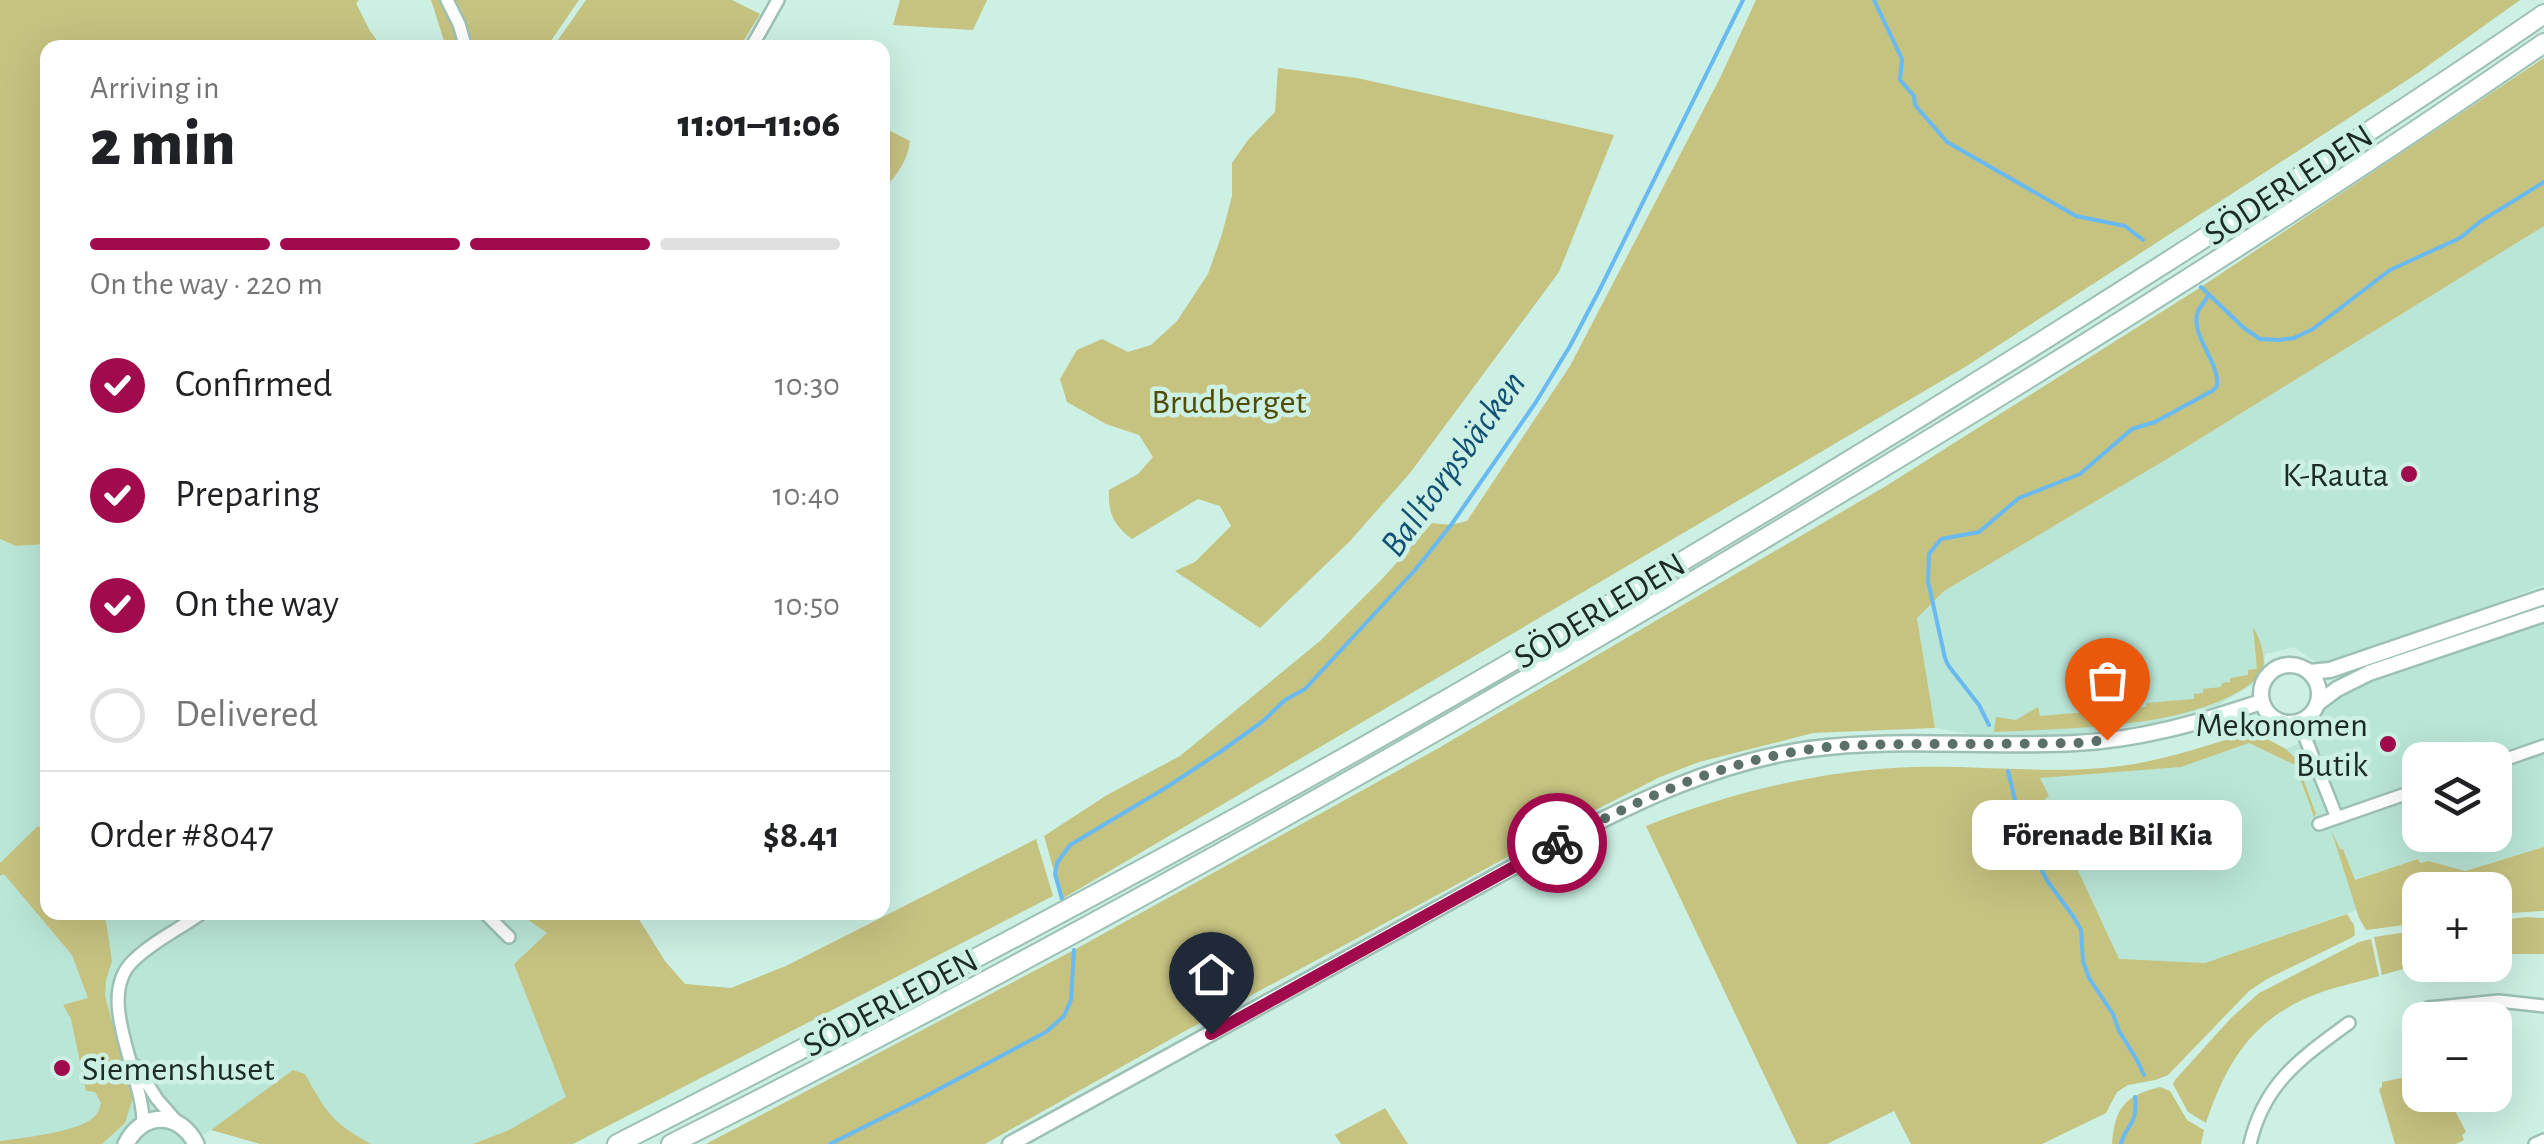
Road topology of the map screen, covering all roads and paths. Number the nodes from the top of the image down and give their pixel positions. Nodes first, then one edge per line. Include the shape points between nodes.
1 (447, 0) edge
2 (778, 0) edge
3 (2544, 14) edge
4 (464, 40) edge
5 (755, 40) edge
6 (2544, 43) edge
7 (2544, 597) edge
8 (2544, 614) edge
9 (2309, 672) junction
10 (2261, 702) junction
11 (2317, 704) junction
12 (2299, 722) junction
13 (2544, 746) edge
14 (2512, 757) edge
15 (2402, 795) edge
16 (2338, 818) junction
17 (2319, 824) dead end
18 (191, 920) edge
19 (492, 920) edge
20 (509, 938) dead end
21 (2512, 1002) edge
22 (2544, 1006) edge
23 (2349, 1023) dead end
24 (131, 1058) junction
25 (178, 1123) junction
26 (143, 1124) junction
27 (2544, 1140) edge
28 (195, 1142) edge
29 (126, 1144) edge
30 (211, 1144) edge
31 (617, 1144) edge
32 (671, 1144) edge
33 (1010, 1144) edge
34 (2250, 1144) edge
35 (2536, 1144) edge

1 - 4 street
2 - 5 street
3 - 31 highway, SÖDERLEDEN via 2071,324 1457,693 1155,862
6 - 32 highway, SÖDERLEDEN via 2088,341 1584,647 1200,864
7 - 9 street
8 - 11 street via 2369,673
9 - 10 street via 2296,665 2275,668 2261,686
9 - 11 street via 2318,687
10 - 12 street via 2276,720
10 - 33 street via 2135,736 2078,743 1832,746 1688,781 1555,844
11 - 12 street
12 - 16 street
13 - 14 street
15 - 16 street
16 - 17 street
18 - 24 street via 144,951 120,978 117,1000
19 - 20 street
21 - 22 street
23 - 34 street via 2282,1078 2264,1102
24 - 25 street
24 - 26 street
25 - 26 main road
25 - 28 main road
26 - 29 main road
27 - 35 street
28 - 30 main road

